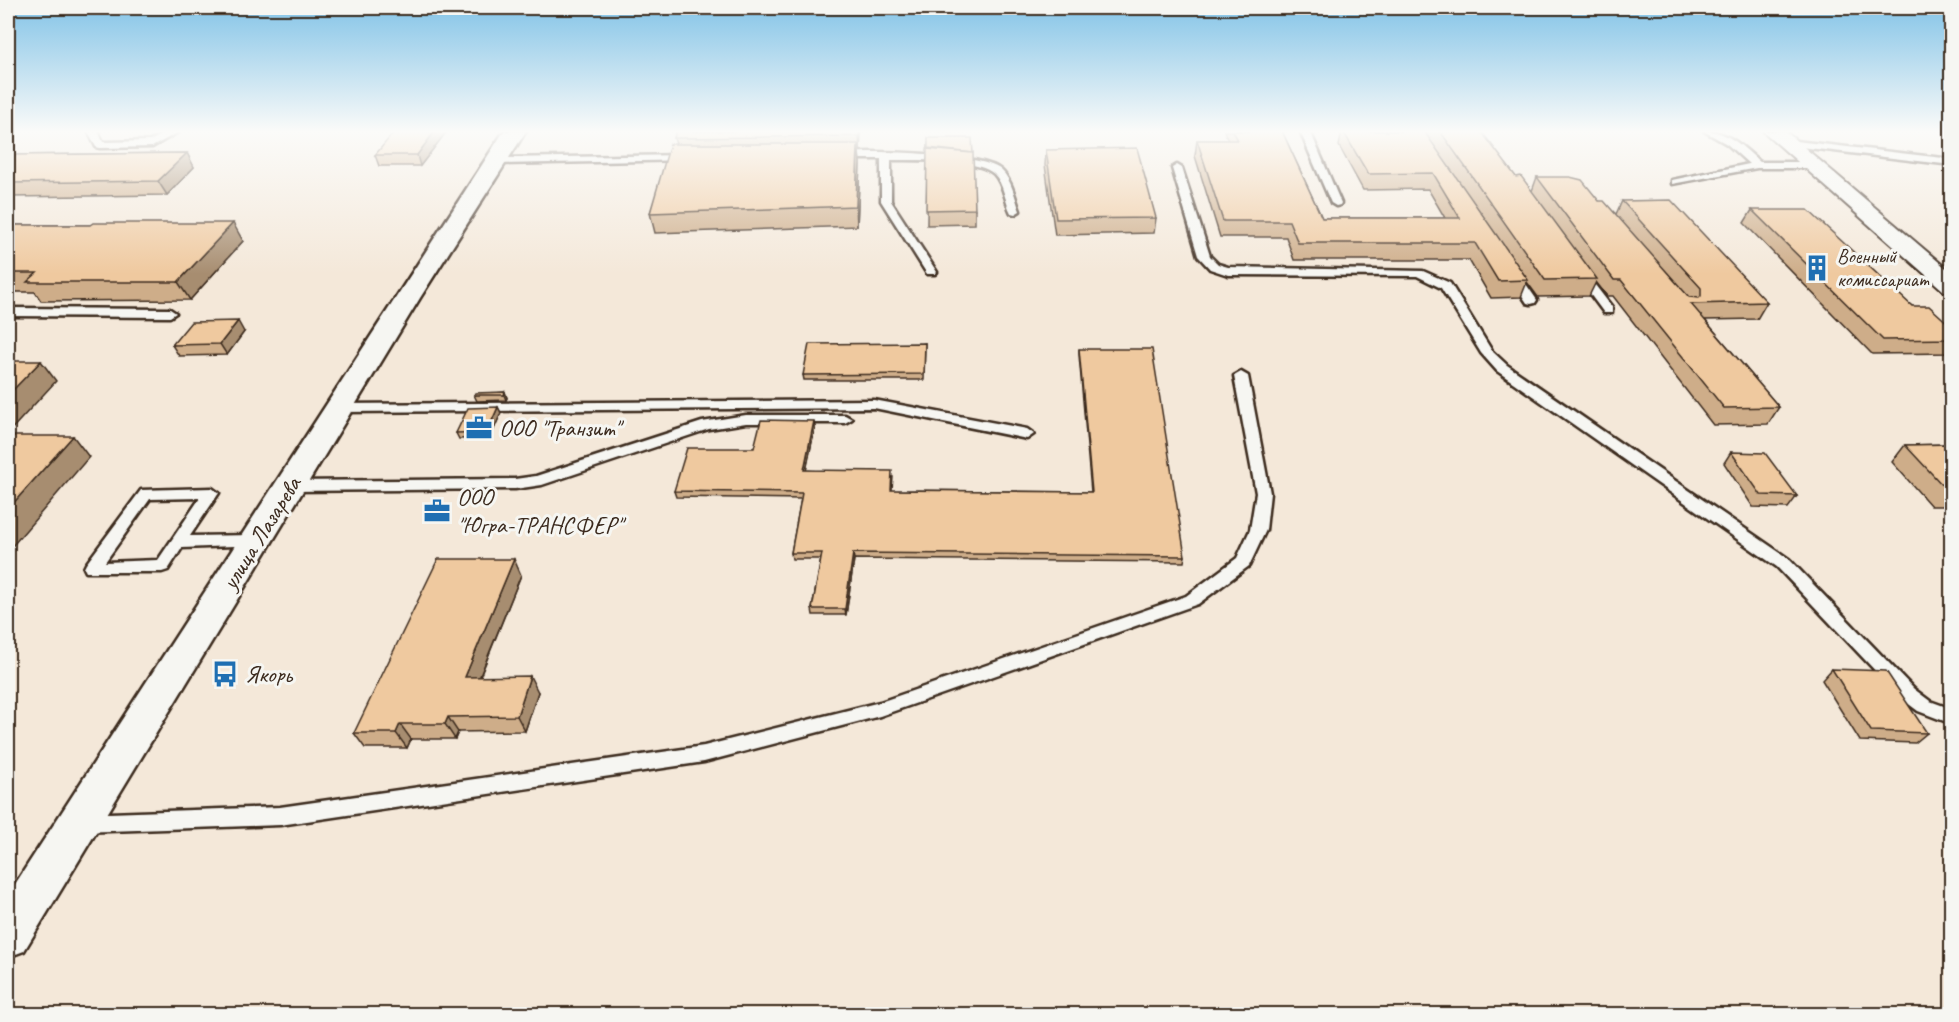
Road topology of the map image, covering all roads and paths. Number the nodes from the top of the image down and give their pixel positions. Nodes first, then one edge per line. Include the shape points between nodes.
1 (485, 179) edge
2 (886, 179) edge
3 (1001, 179) edge
4 (1181, 179) edge
5 (1326, 179) edge
6 (1692, 179) edge
7 (1828, 179) edge
8 (1676, 182) dead end
9 (1336, 203) dead end
10 (1015, 211) dead end
11 (1504, 260) edge
12 (1572, 262) edge
13 (931, 272) dead end
14 (1952, 286) edge
15 (1531, 300) dead end
16 (1608, 310) dead end
17 (8, 312) edge
18 (170, 313) dead end
19 (1241, 375) dead end
20 (340, 408) junction
21 (844, 419) dead end
22 (1027, 434) dead end
23 (290, 486) junction
24 (255, 541) junction
25 (178, 542) junction
26 (1952, 717) edge
27 (78, 823) junction
28 (8, 935) edge

1 - 20 main road, улица Лазарева
2 - 13 lane via 886,201
3 - 10 lane
4 - 26 lane via 1204,256 1217,269 1419,273 1446,286 1487,353 1502,368 1783,563 1908,694 1924,706
5 - 9 lane
6 - 8 lane
7 - 14 street
11 - 15 lane
12 - 16 lane
17 - 18 lane
19 - 27 lane via 1263,493 1258,530 1243,562 1192,600 880,709 704,754 280,816
20 - 22 lane via 874,404
20 - 23 main road, улица Лазарева
21 - 23 lane via 746,419 707,425 537,482
23 - 24 main road, улица Лазарева
24 - 25 lane
24 - 27 main road, улица Лазарева
25 - 25 lane via 162,566 92,568 146,494 212,493
27 - 28 main road, улица Лазарева

